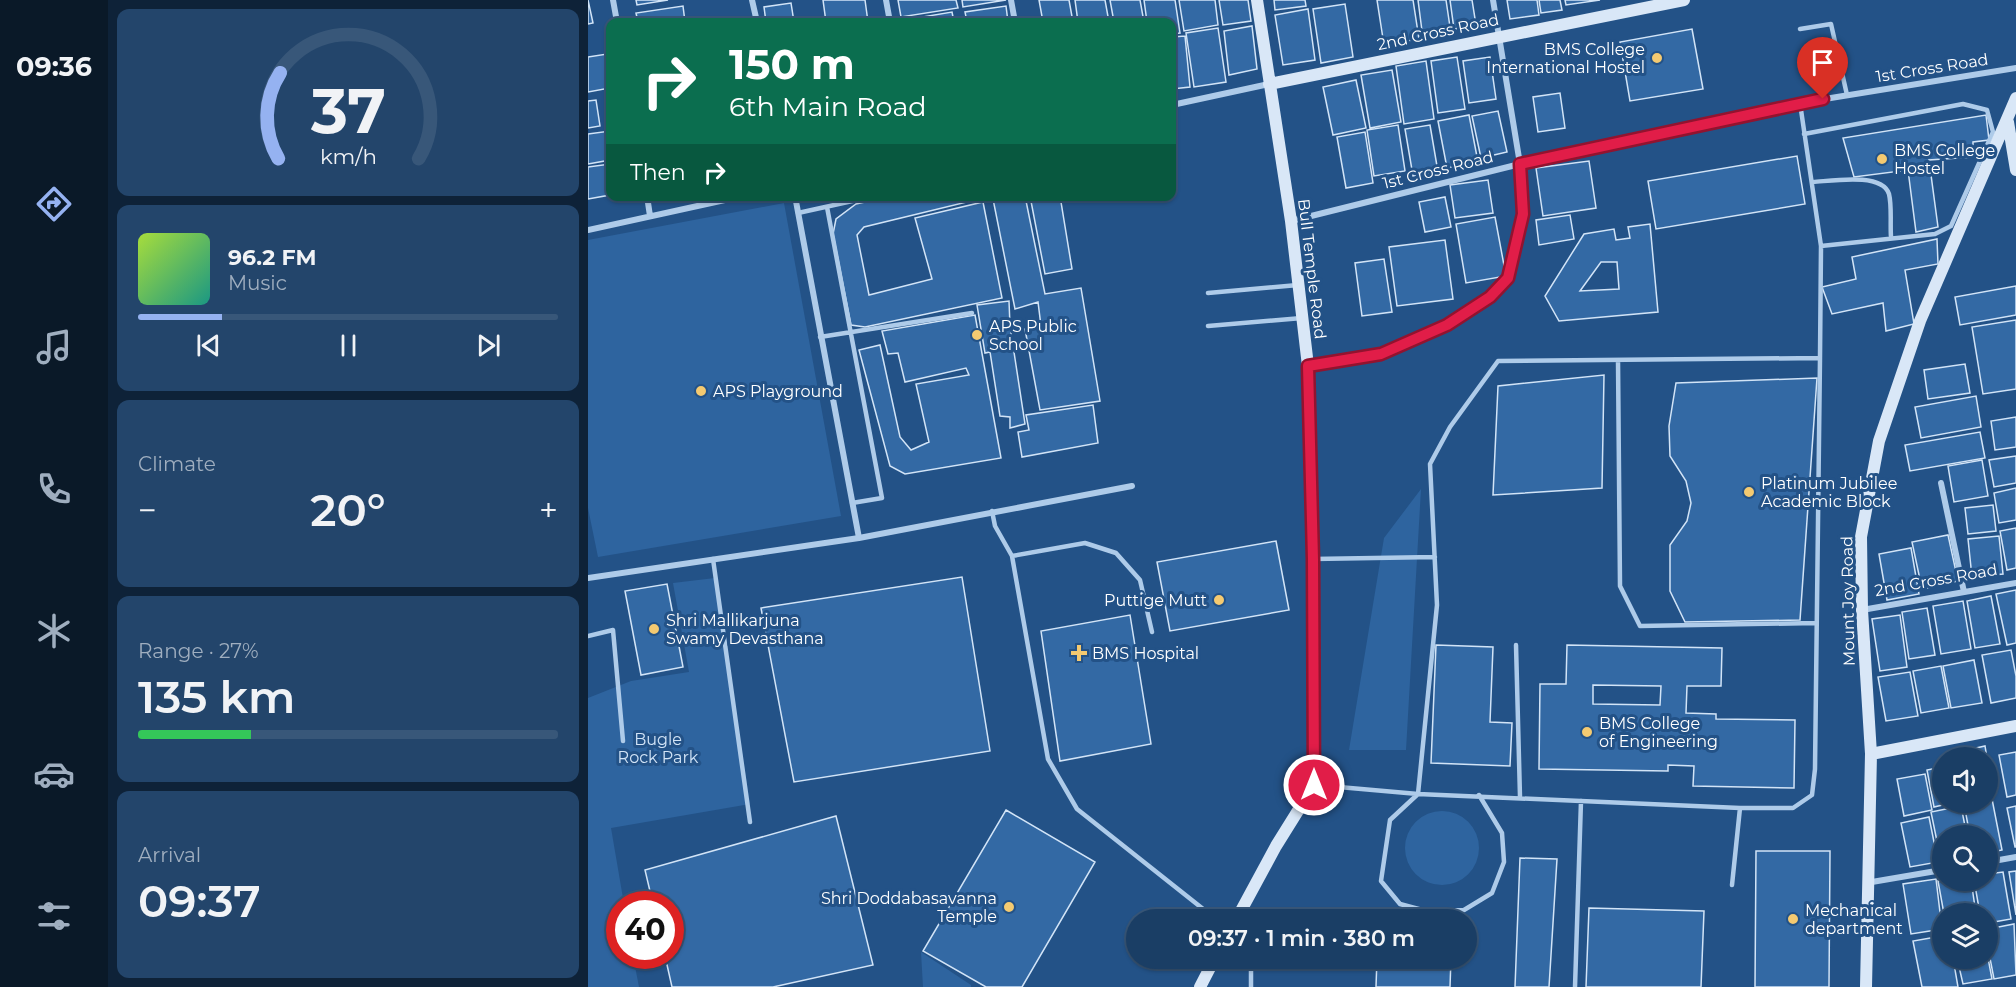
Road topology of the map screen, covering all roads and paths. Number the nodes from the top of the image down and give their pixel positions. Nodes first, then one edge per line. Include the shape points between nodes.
1 (613, 0) edge
2 (752, 0) edge
3 (886, 0) edge
4 (1011, 0) edge
5 (1257, 0) edge
6 (1493, 0) edge
7 (1684, 0) edge
8 (616, 18) edge
9 (756, 18) edge
10 (889, 18) edge
11 (1014, 18) edge
12 (1800, 29) dead end
13 (1500, 36) junction
14 (2016, 68) edge
15 (1269, 84) junction
16 (1847, 95) junction
17 (2016, 98) edge
18 (1800, 103) junction
19 (1176, 104) edge
20 (2007, 120) junction
21 (1804, 134) junction
22 (1520, 164) junction
23 (2016, 170) edge
24 (1813, 182) junction
25 (648, 201) edge
26 (720, 201) edge
27 (796, 201) edge
28 (853, 201) edge
29 (827, 207) junction
30 (798, 213) junction
31 (650, 216) junction
32 (1291, 221) junction
33 (588, 230) edge
34 (1891, 237) junction
35 (1821, 246) junction
36 (1298, 285) junction
37 (1208, 293) dead end
38 (972, 313) dead end
39 (1302, 318) junction
40 (1208, 326) dead end
41 (851, 333) junction
42 (820, 337) junction
43 (1820, 358) junction
44 (1618, 360) junction
45 (1308, 366) junction
46 (1941, 483) dead end
47 (1132, 486) dead end
48 (852, 503) junction
49 (992, 511) junction
50 (859, 538) junction
51 (1012, 556) junction
52 (1435, 557) junction
53 (713, 559) junction
54 (1313, 559) junction
55 (588, 578) edge
56 (2016, 583) edge
57 (1964, 592) junction
58 (1862, 610) junction
59 (1815, 623) junction
60 (1152, 632) dead end
61 (588, 636) edge
62 (1516, 645) dead end
63 (2016, 726) edge
64 (623, 741) dead end
65 (1870, 754) junction
66 (1314, 785) junction
67 (1418, 794) junction
68 (1479, 795) junction
69 (1520, 797) junction
70 (1581, 801) junction
71 (1740, 808) junction
72 (750, 822) dead end
73 (2016, 857) edge
74 (1998, 860) edge
75 (1932, 872) edge
76 (1866, 883) junction
77 (1732, 885) dead end
78 (1203, 909) edge
79 (1242, 909) edge
80 (1209, 969) edge
81 (1251, 969) edge
82 (1200, 987) edge
83 (1251, 987) edge
84 (1575, 987) edge
85 (1866, 987) edge

1 - 8 street
2 - 9 street
3 - 10 street
4 - 11 street
5 - 15 street, Bull Temple Road
6 - 13 street
7 - 13 street, 2nd Cross Road
12 - 16 lane via 1831,24
13 - 15 street, 2nd Cross Road
13 - 22 street
14 - 16 street, 1st Cross Road
15 - 19 street
15 - 32 street, Bull Temple Road
16 - 18 street, 1st Cross Road
17 - 20 street, Mount Joy Road
18 - 21 lane
18 - 22 street, 1st Cross Road
20 - 23 street
20 - 58 street, Mount Joy Road via 1920,321 1879,441 1862,537
21 - 24 lane
21 - 34 lane via 1963,104 1987,110 1993,132 1951,225 1935,234
22 - 32 street, 1st Cross Road
22 - 45 street via 1523,214 1508,278 1490,297 1447,325 1381,354
24 - 34 lane via 1862,179 1880,183 1888,192
24 - 35 lane
25 - 31 street
26 - 31 street
27 - 30 street
28 - 29 lane
29 - 30 lane
29 - 41 lane
30 - 42 street
31 - 33 street
32 - 36 street, Bull Temple Road
34 - 35 lane
35 - 43 lane
36 - 37 lane
36 - 39 street, Bull Temple Road
38 - 41 lane
39 - 40 lane
39 - 45 street, Bull Temple Road
41 - 42 lane
41 - 48 lane via 882,498
42 - 48 street
43 - 44 lane
43 - 59 lane
44 - 52 lane via 1498,361 1450,427 1430,464
44 - 59 lane via 1620,586 1640,626
45 - 54 street, Bull Temple Road
46 - 57 street
47 - 49 street
48 - 50 street
49 - 50 street
49 - 51 lane via 994,526
50 - 53 street
51 - 60 lane via 1085,543 1116,553 1140,580
51 - 78 lane via 1048,759 1077,809
52 - 54 lane
52 - 67 lane via 1437,605
53 - 55 street
53 - 72 lane
54 - 66 street, Bull Temple Road
56 - 57 street, 2nd Cross Road
57 - 58 street, 2nd Cross Road
58 - 65 street, Mount Joy Road
59 - 71 lane via 1812,795 1793,808
61 - 64 lane via 614,630
62 - 69 lane
63 - 65 street
65 - 76 street, Mount Joy Road
66 - 67 lane
66 - 79 street
67 - 68 lane
67 - 68 lane via 1390,820 1381,881 1400,904 1426,911 1464,910 1492,893 1504,862 1502,834
68 - 69 lane
69 - 70 lane
70 - 71 lane
70 - 84 lane
71 - 77 lane
73 - 74 street
75 - 76 street
76 - 85 street, Mount Joy Road
80 - 82 street
81 - 83 lane

